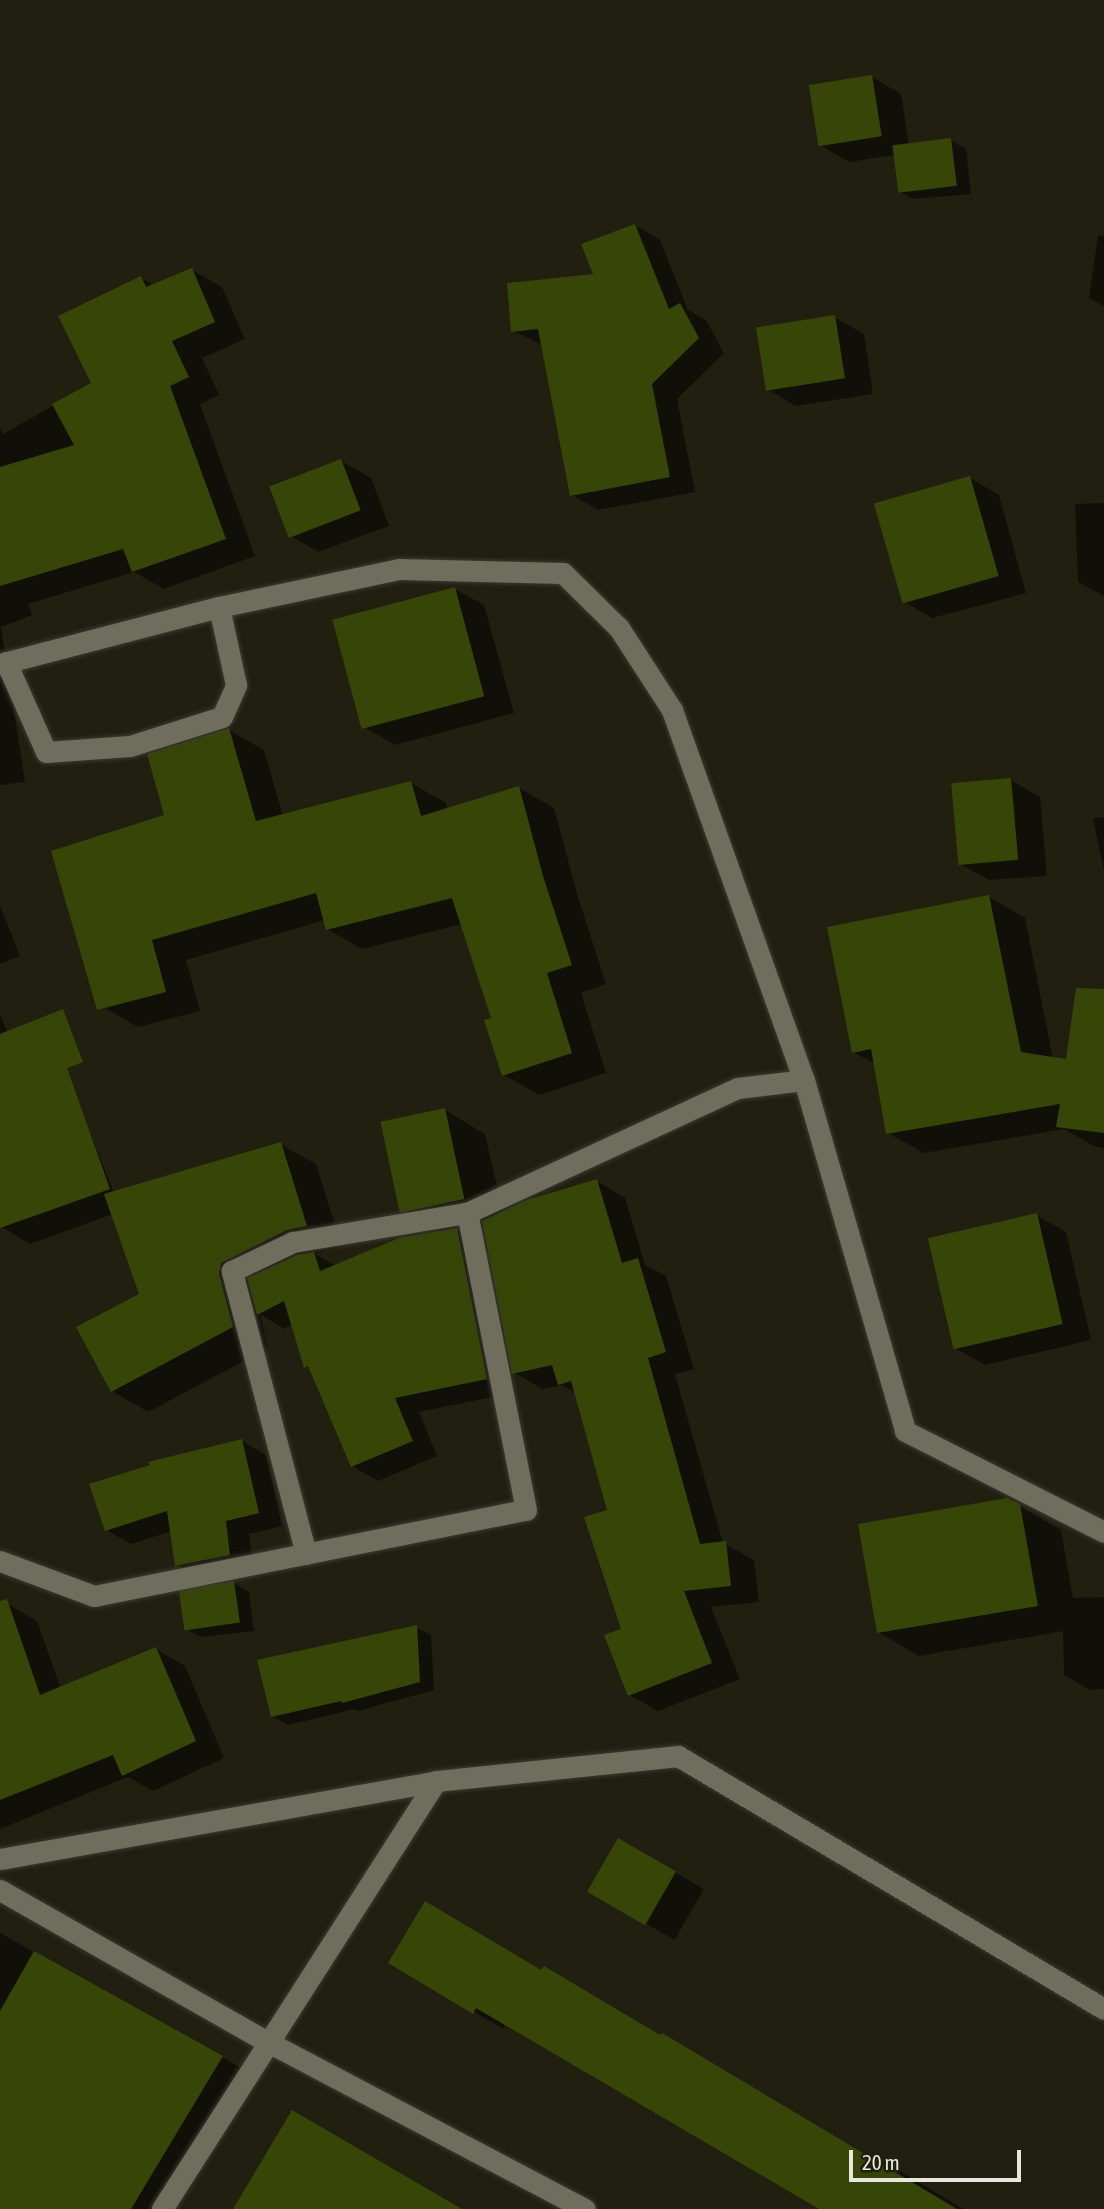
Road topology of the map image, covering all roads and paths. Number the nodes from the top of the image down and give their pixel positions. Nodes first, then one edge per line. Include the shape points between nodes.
1 (219, 607) junction
2 (3, 663) edge
3 (804, 1080) junction
4 (467, 1213) junction
5 (1104, 1532) edge
6 (306, 1554) junction
7 (0, 1561) edge
8 (436, 1781) junction
9 (0, 1859) edge
10 (0, 1890) edge
11 (1104, 2008) edge
12 (268, 2042) junction
13 (162, 2209) edge
14 (585, 2209) edge

1 - 2 street
1 - 2 street via 236,685 222,717 130,746 46,752
1 - 3 street via 399,569 563,573 619,628 672,710
3 - 4 street via 738,1088
3 - 5 street via 905,1431
4 - 6 street via 526,1510
4 - 6 street via 293,1242 232,1271
6 - 7 street via 94,1596
8 - 9 street
8 - 11 street via 678,1756
8 - 12 street
10 - 12 street
12 - 13 street
12 - 14 street

